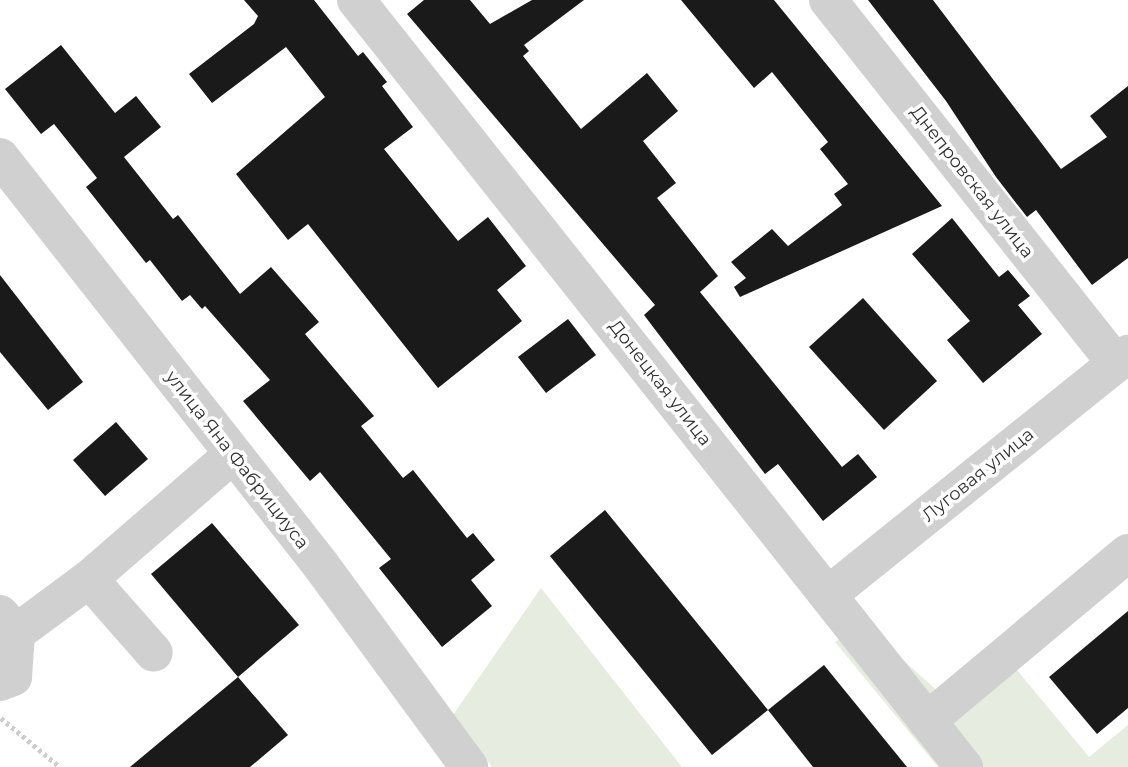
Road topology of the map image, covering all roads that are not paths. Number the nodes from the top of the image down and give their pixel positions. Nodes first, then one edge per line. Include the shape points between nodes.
1 (356, 0) edge
2 (828, 0) edge
3 (0, 157) edge
4 (1122, 359) edge
5 (232, 455) junction
6 (1128, 553) edge
7 (89, 579) junction
8 (828, 595) junction
9 (8, 623) edge
10 (154, 653) dead end
11 (0, 682) edge
12 (927, 721) junction
13 (469, 767) edge
14 (964, 767) edge

1 - 8 street, Донецкая улица
2 - 4 street, Днепровская улица
3 - 5 street, улица Яна Фабрициуса
4 - 8 street, Луговая улица
5 - 7 street
5 - 13 street, улица Яна Фабрициуса
6 - 12 street
7 - 9 street
7 - 10 street
8 - 12 street, Донецкая улица
9 - 11 street via 13,677
12 - 14 street, Донецкая улица

